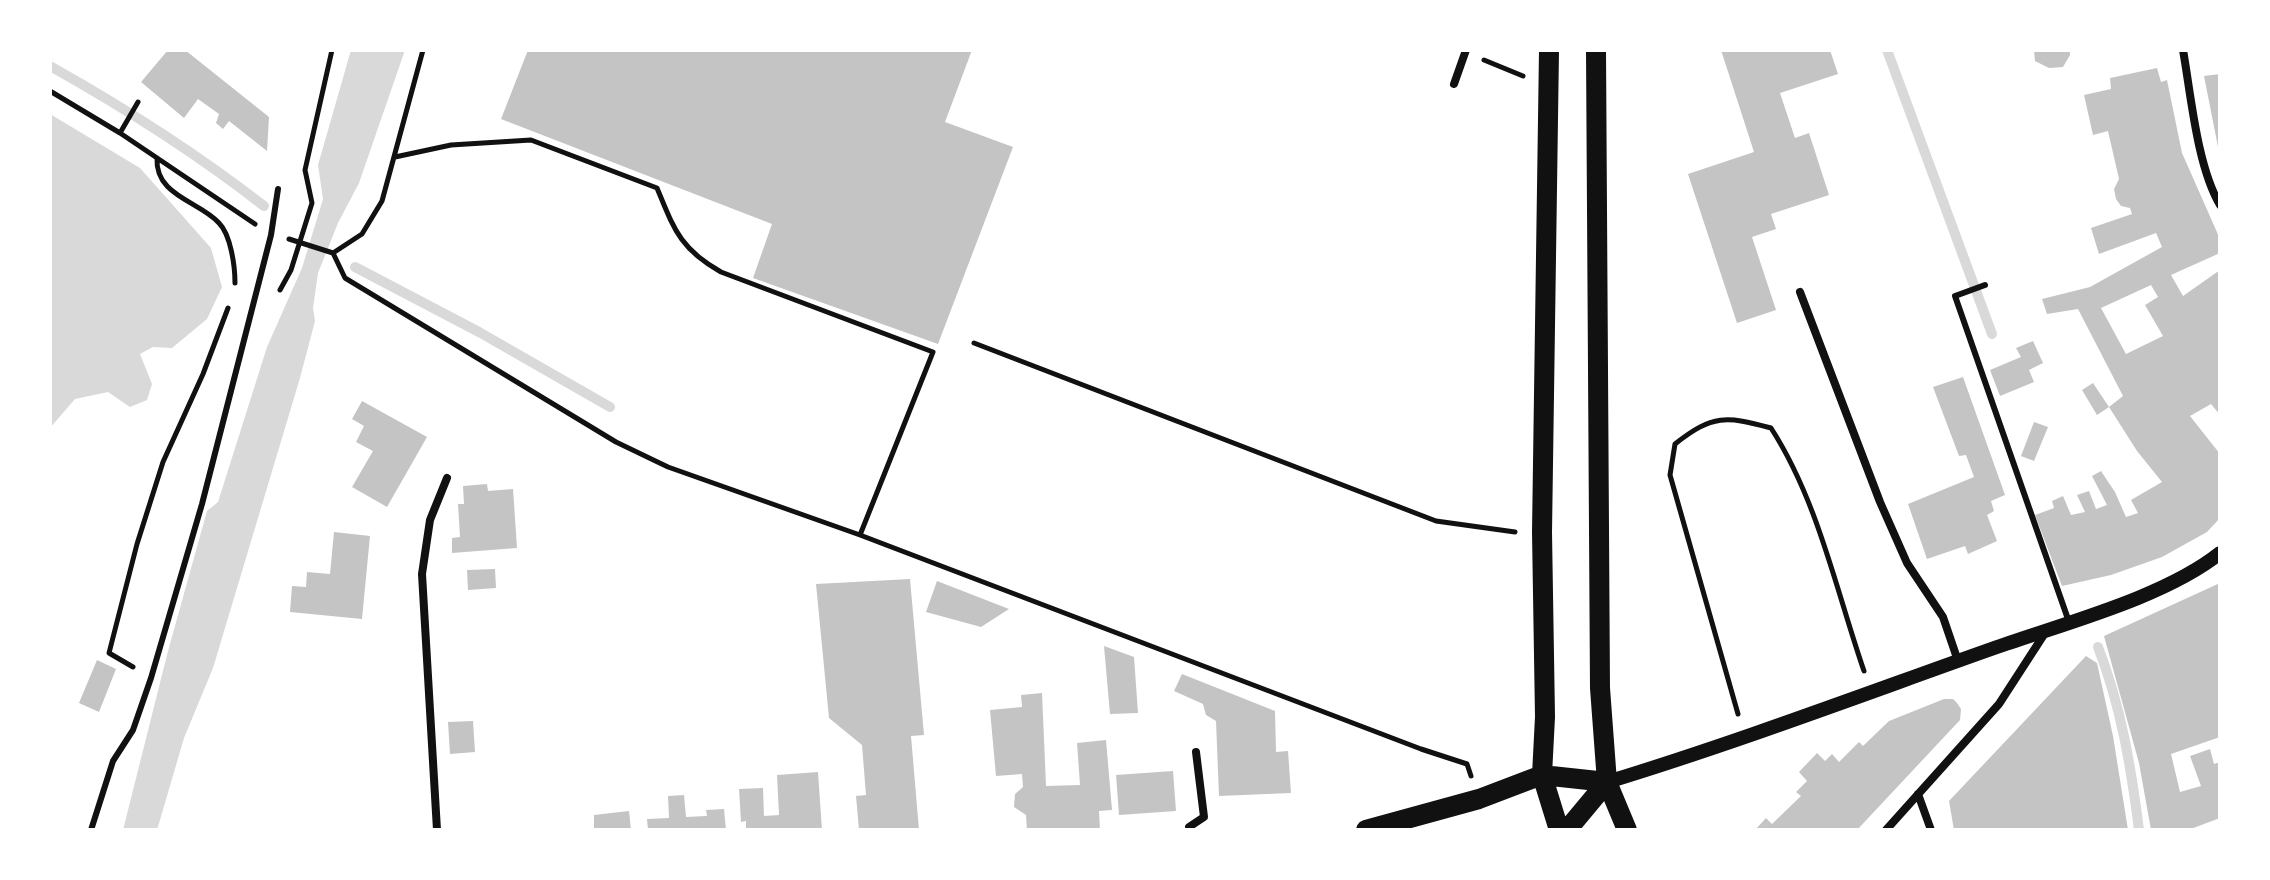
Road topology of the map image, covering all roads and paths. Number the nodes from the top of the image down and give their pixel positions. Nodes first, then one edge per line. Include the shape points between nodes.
1 (423, 50) edge
2 (1549, 50) edge
3 (1596, 50) edge
4 (2183, 50) edge
5 (1465, 51) edge
6 (1548, 77) junction
7 (1454, 84) dead end
8 (50, 91) edge
9 (138, 102) dead end
10 (120, 133) junction
11 (157, 157) junction
12 (395, 157) junction
13 (278, 189) dead end
14 (2220, 205) edge
15 (271, 235) junction
16 (287, 238) dead end
17 (333, 253) junction
18 (1985, 285) dead end
19 (1800, 292) dead end
20 (234, 294) dead end
21 (229, 307) dead end
22 (974, 343) dead end
23 (447, 478) dead end
24 (1542, 532) junction
25 (860, 535) junction
26 (2220, 553) edge
27 (2069, 623) junction
28 (2047, 629) junction
29 (1958, 661) junction
30 (151, 678) junction
31 (1871, 691) junction
32 (1745, 738) junction
33 (1196, 752) dead end
34 (1467, 764) dead end
35 (1542, 775) junction
36 (1607, 782) junction
37 (1918, 794) junction
38 (91, 830) edge
39 (437, 830) edge
40 (1190, 830) edge
41 (1366, 830) edge
42 (1559, 830) edge
43 (1567, 830) edge
44 (1627, 830) edge
45 (1886, 830) edge
46 (1931, 830) edge

1 - 12 path
2 - 6 main road
3 - 36 main road via 1600,688
4 - 14 street via 2201,149
5 - 6 path via 1523,76
5 - 7 street
6 - 24 main road
8 - 10 path
9 - 10 path
10 - 11 path
11 - 15 path
11 - 20 path via 157,169 172,193 221,224 230,247
12 - 17 path via 382,201 362,234
12 - 25 path via 451,145 531,140 657,188 683,244 721,272 933,352
13 - 15 lane
15 - 30 lane
16 - 17 path
17 - 25 path via 345,278 616,442 668,467
18 - 27 lane via 1955,296
19 - 29 street via 1880,502 1907,563 1943,617
21 - 30 path via 163,462 109,653
22 - 24 path via 1436,521
23 - 39 street via 430,520 422,574
24 - 35 main road
25 - 34 path
26 - 27 street via 2180,579
27 - 28 street
28 - 29 street
28 - 37 street via 1999,704
29 - 31 street
30 - 38 lane via 133,730 113,761
31 - 32 street
31 - 32 path via 1791,459 1771,428 1716,418 1675,444 1670,475
32 - 36 street
33 - 40 street via 1204,817
35 - 36 main road
35 - 41 main road via 1479,799
35 - 42 main road
36 - 43 main road
36 - 44 main road
37 - 45 street
37 - 46 street

